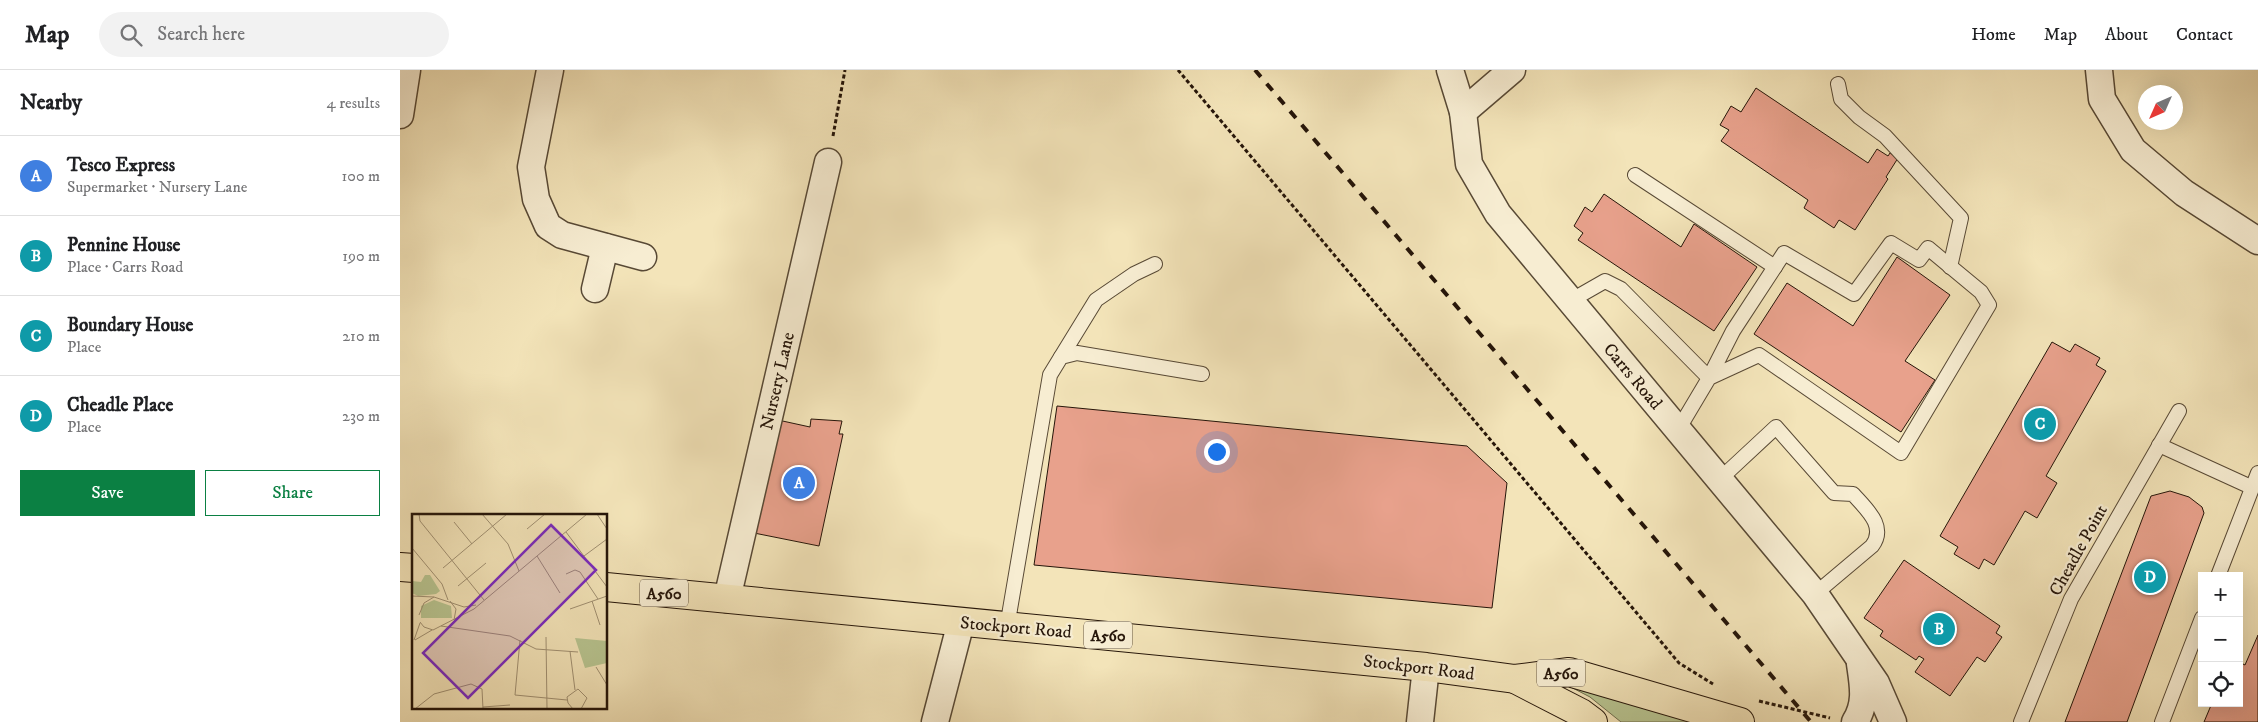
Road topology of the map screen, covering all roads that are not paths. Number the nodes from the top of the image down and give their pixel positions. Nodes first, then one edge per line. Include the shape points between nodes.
1 (407, 70) edge
2 (550, 70) edge
3 (1450, 70) edge
4 (1512, 70) edge
5 (2099, 70) edge
6 (1838, 84) dead end
7 (1463, 112) junction
8 (400, 115) edge
9 (828, 162) road end
10 (1635, 175) dead end
11 (2258, 241) edge
12 (605, 246) junction
13 (643, 257) dead end
14 (1155, 264) dead end
15 (1775, 267) junction
16 (1950, 267) junction
17 (595, 289) dead end
18 (1570, 300) junction
19 (1061, 357) junction
20 (1202, 374) dead end
21 (1709, 378) junction
22 (2179, 411) dead end
23 (1678, 430) junction
24 (2159, 445) junction
25 (2258, 473) edge
26 (1719, 480) junction
27 (2252, 487) junction
28 (2220, 572) edge
29 (608, 587) edge
30 (1815, 594) junction
31 (727, 599) junction
32 (961, 622) junction
33 (1007, 627) junction
34 (2198, 628) edge
35 (1860, 661) junction
36 (1426, 667) junction
37 (1515, 679) junction
38 (1747, 711) edge
39 (1846, 719) edge
40 (2024, 720) edge
41 (935, 722) edge
42 (1420, 722) edge
43 (1593, 722) edge
44 (1893, 722) edge
45 (2162, 722) edge

1 - 8 street
2 - 12 street via 531,167 536,199 548,226 562,235
3 - 7 street, Carrs Road
4 - 7 street
5 - 11 street via 2102,99 2133,150 2184,193
6 - 16 lane via 1840,99 1886,136 1961,218
7 - 18 street, Carrs Road via 1469,164 1498,214
9 - 31 street, Nursery Lane
10 - 15 lane
12 - 13 street
12 - 17 street
14 - 19 lane via 1096,300
15 - 16 lane via 1784,253 1854,294 1890,243 1919,260 1928,248
15 - 21 lane via 1733,331
16 - 21 lane via 1981,292 1988,305 1901,453 1759,354
18 - 21 lane via 1605,281 1621,289
18 - 23 street, Carrs Road
19 - 20 lane via 1076,353
19 - 33 lane via 1050,375
21 - 23 lane
22 - 24 lane, Cheadle Point
23 - 26 street, Carrs Road
24 - 27 lane
24 - 40 lane, Cheadle Point via 2071,599
25 - 27 lane
26 - 30 street, Carrs Road
26 - 30 lane via 1776,427 1834,493 1853,494 1879,529 1877,539
27 - 28 lane
29 - 31 main road, Stockport Road / A560
30 - 35 street, Carrs Road
31 - 32 main road, Stockport Road / A560
32 - 33 main road, Stockport Road / A560
32 - 41 street
33 - 36 main road, Stockport Road / A560
34 - 45 lane
35 - 39 street, Carrs Road via 1863,706
35 - 44 street, Carrs Road via 1876,683
36 - 37 main road, Stockport Road / A560
36 - 42 street
37 - 38 main road, Stockport Road / A560 via 1569,672
37 - 43 main road, Stockport Road / A560

